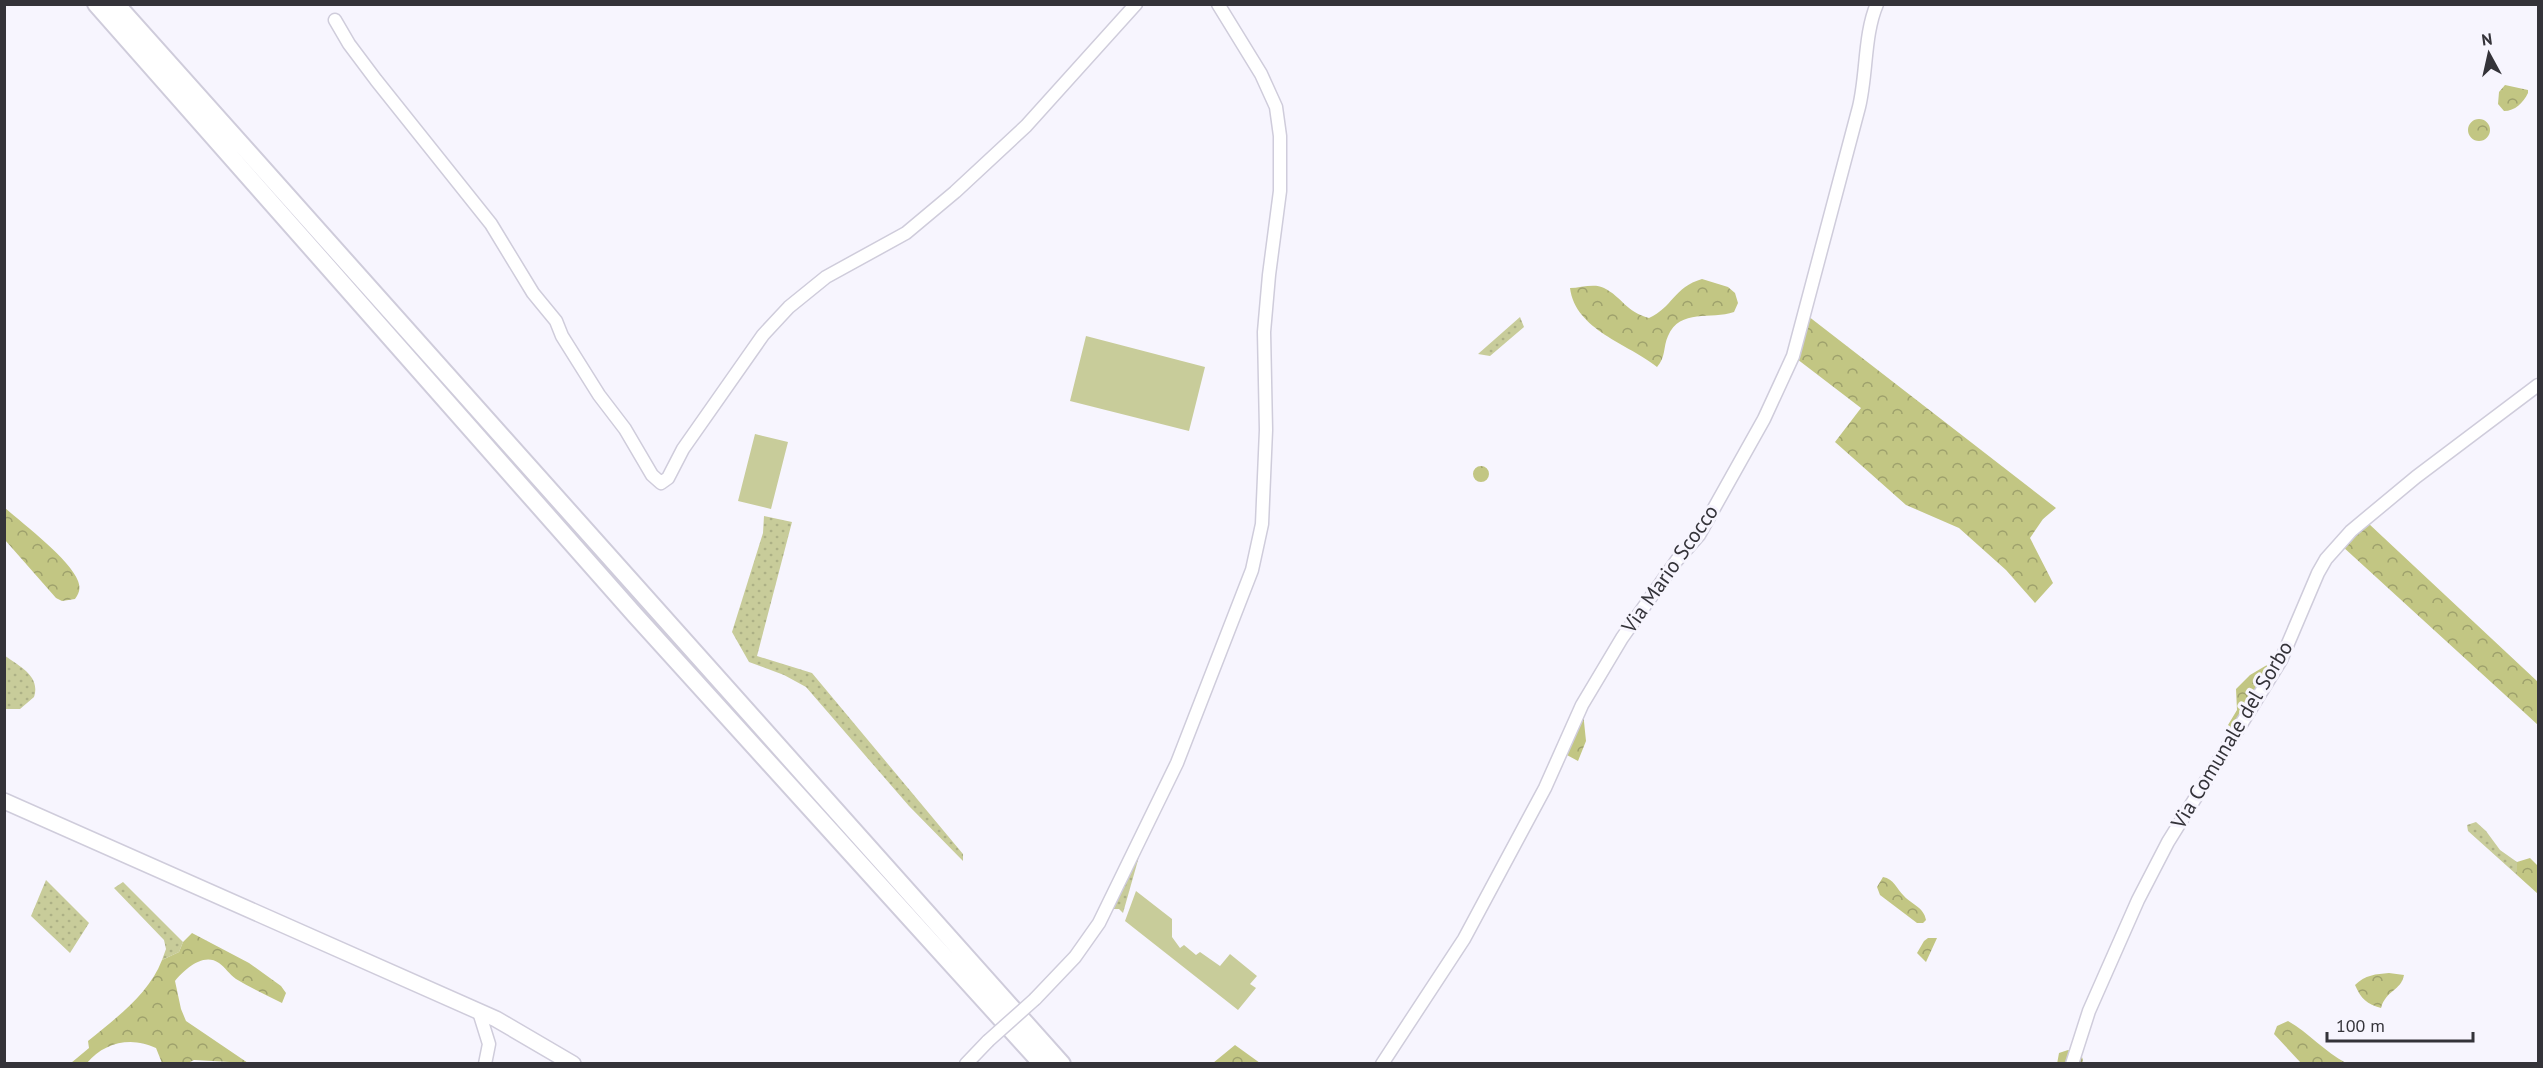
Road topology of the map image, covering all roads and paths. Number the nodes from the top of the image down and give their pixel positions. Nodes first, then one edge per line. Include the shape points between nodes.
1 (96, 4) edge
2 (116, 4) edge
3 (1136, 4) edge
4 (1218, 4) edge
5 (1877, 4) edge
6 (335, 20) dead end
7 (2538, 385) edge
8 (4, 801) edge
9 (479, 1012) junction
10 (485, 1064) edge
11 (573, 1064) edge
12 (966, 1064) edge
13 (1042, 1064) edge
14 (1062, 1064) edge
15 (1382, 1064) edge
16 (2072, 1064) edge

1 - 13 highway via 635,615
2 - 14 highway
3 - 6 street via 1026,126 955,192 906,233 826,277 789,307 763,335 661,483 599,395 556,321 491,224 376,80
4 - 12 street, bridge via 1261,74 1276,107 1280,136 1280,191 1264,332 1266,430 1262,524 1252,570 1177,763 1099,923 1075,957
5 - 15 street, Via Mario Scocco via 1872,15 1865,84 1793,356 1782,383 1699,535 1622,638 1582,705 1545,788 1464,939
7 - 16 street, Via Comunale del Sorbo via 2400,490 2351,531 2326,559 2281,660 2174,833 2138,900 2088,1011
8 - 9 main road
9 - 10 street via 489,1044
9 - 11 main road

